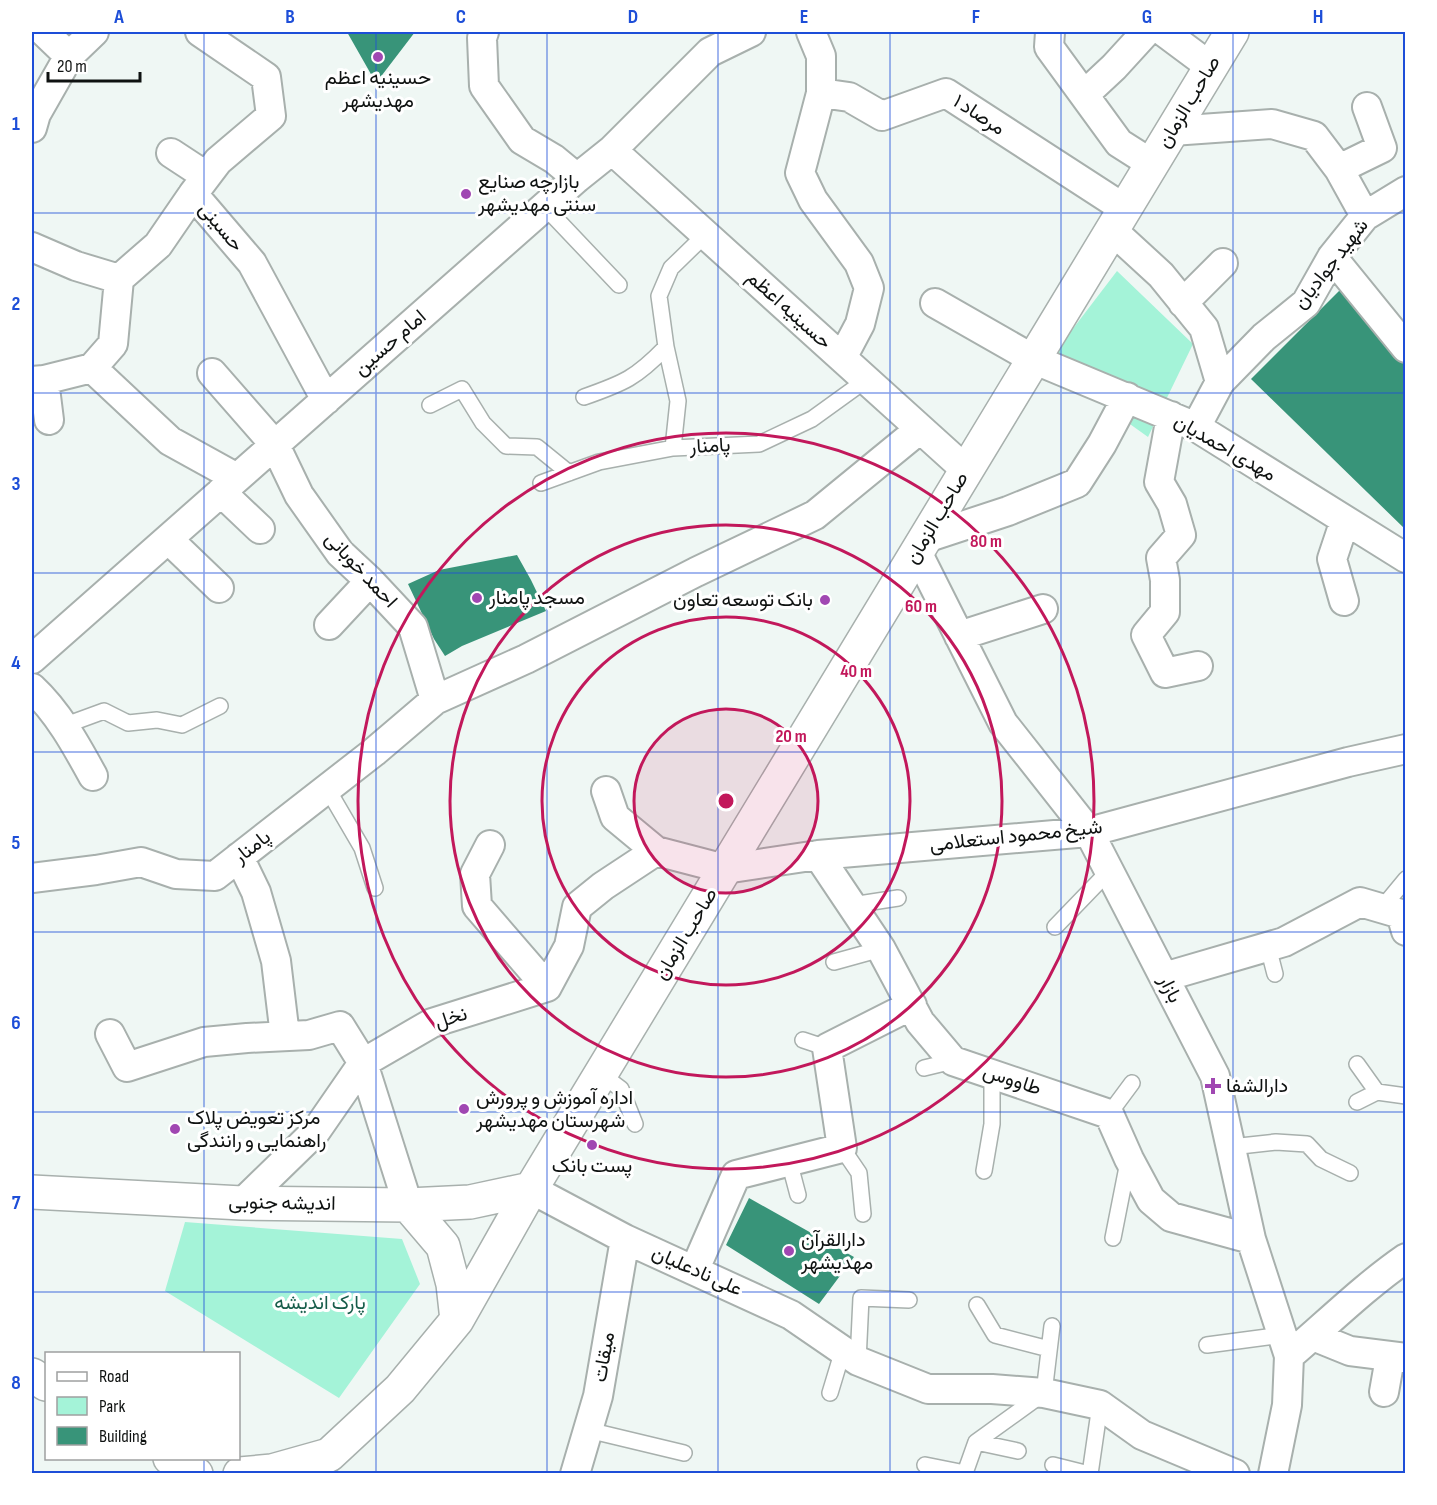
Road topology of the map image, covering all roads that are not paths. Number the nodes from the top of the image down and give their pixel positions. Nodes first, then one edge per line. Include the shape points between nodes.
1 (44, 32) edge
2 (94, 32) edge
3 (200, 32) edge
4 (484, 32) edge
5 (751, 32) edge
6 (811, 32) edge
7 (1050, 32) edge
8 (1146, 32) edge
9 (1164, 32) edge
10 (1230, 32) edge
11 (69, 56) junction
12 (1211, 67) junction
13 (39, 93) edge
14 (821, 93) junction
15 (1084, 95) junction
16 (1367, 107) dead end
17 (32, 128) edge
18 (1172, 131) junction
19 (612, 150) junction
20 (171, 153) dead end
21 (1152, 164) junction
22 (1339, 169) junction
23 (577, 178) junction
24 (200, 185) junction
25 (1406, 191) edge
26 (545, 207) junction
27 (1365, 216) junction
28 (1118, 220) junction
29 (705, 235) junction
30 (32, 247) edge
31 (1332, 257) junction
32 (1223, 263) dead end
33 (119, 279) junction
34 (619, 285) dead end
35 (935, 303) dead end
36 (1183, 303) junction
37 (666, 347) junction
38 (1406, 348) edge
39 (842, 358) junction
40 (1033, 360) junction
41 (92, 368) junction
42 (212, 374) dead end
43 (866, 380) junction
44 (38, 381) edge
45 (1220, 382) junction
46 (584, 397) dead end
47 (1127, 397) junction
48 (326, 400) junction
49 (430, 405) dead end
50 (49, 420) dead end
51 (1184, 421) junction
52 (920, 429) junction
53 (275, 445) junction
54 (673, 448) junction
55 (966, 470) junction
56 (569, 473) junction
57 (541, 483) dead end
58 (229, 485) junction
59 (1345, 520) junction
60 (260, 529) dead end
61 (168, 538) junction
62 (921, 545) junction
63 (1406, 558) edge
64 (370, 581) junction
65 (219, 588) dead end
66 (1344, 601) dead end
67 (1042, 609) dead end
68 (329, 625) dead end
69 (959, 636) junction
70 (32, 659) edge
71 (1198, 666) dead end
72 (32, 688) edge
73 (435, 700) junction
74 (220, 706) dead end
75 (63, 726) junction
76 (1406, 749) edge
77 (93, 776) dead end
78 (327, 788) junction
79 (606, 791) dead end
80 (1089, 832) junction
81 (490, 844) dead end
82 (656, 850) junction
83 (818, 855) junction
84 (239, 857) junction
85 (725, 869) junction
86 (1109, 871) junction
87 (32, 878) edge
88 (1406, 879) edge
89 (375, 888) dead end
90 (898, 898) dead end
91 (852, 905) junction
92 (1382, 908) junction
93 (1055, 927) dead end
94 (1406, 931) edge
95 (1268, 947) junction
96 (881, 949) junction
97 (834, 962) dead end
98 (1275, 974) dead end
99 (1164, 976) junction
100 (548, 987) junction
101 (912, 1005) junction
102 (110, 1034) dead end
103 (285, 1036) junction
104 (953, 1061) junction
105 (363, 1063) junction
106 (1358, 1064) dead end
107 (924, 1068) dead end
108 (601, 1074) junction
109 (992, 1075) junction
110 (1132, 1083) dead end
111 (1377, 1092) junction
112 (1406, 1096) edge
113 (1356, 1102) dead end
114 (1109, 1114) junction
115 (635, 1124) dead end
116 (1231, 1147) junction
117 (842, 1148) junction
118 (1129, 1159) junction
119 (789, 1161) junction
120 (984, 1171) dead end
121 (1350, 1173) dead end
122 (531, 1189) junction
123 (32, 1192) edge
124 (798, 1195) dead end
125 (242, 1203) junction
126 (408, 1205) junction
127 (863, 1214) dead end
128 (1113, 1238) dead end
129 (625, 1239) junction
130 (1251, 1239) junction
131 (1406, 1258) edge
132 (695, 1269) junction
133 (909, 1300) dead end
134 (977, 1305) dead end
135 (457, 1320) junction
136 (1052, 1326) dead end
137 (1313, 1335) junction
138 (1207, 1346) dead end
139 (1285, 1346) junction
140 (1049, 1348) junction
141 (851, 1355) junction
142 (1398, 1358) edge
143 (32, 1375) edge
144 (45, 1383) edge
145 (1384, 1392) dead end
146 (830, 1393) dead end
147 (1044, 1393) junction
148 (1100, 1405) junction
149 (588, 1430) junction
150 (976, 1442) junction
151 (1018, 1451) dead end
152 (684, 1453) dead end
153 (925, 1465) dead end
154 (1053, 1465) dead end
155 (240, 1473) edge
156 (575, 1473) edge
157 (1090, 1473) edge
158 (1235, 1473) edge
159 (1273, 1473) edge

1 - 11 street
2 - 11 street
3 - 24 street, حسینی via 266,77 271,116 218,161
4 - 23 street via 484,86 522,140
5 - 19 street, امام حسین via 710,52
6 - 14 street via 821,56
7 - 15 street via 1049,47
8 - 15 street
9 - 12 street
10 - 12 street, صاحب الزمان
11 - 13 street
12 - 18 street, صاحب الزمان
13 - 17 street
14 - 28 street, مرصاد ۱ via 849,97 882,116 946,93
14 - 39 street via 800,173 813,200 859,263 869,288 860,324
15 - 21 street via 1119,143
16 - 22 street via 1382,148
18 - 21 street, صاحب الزمان
18 - 22 street via 1272,124 1314,136
19 - 23 street, امام حسین
19 - 29 street, حسینیه اعظم
20 - 24 street
21 - 28 street, صاحب الزمان
22 - 27 street
23 - 26 street, امام حسین
24 - 33 street via 158,245
24 - 48 street, حسینی via 252,263
25 - 27 street, شهید جوادیان
26 - 34 lane
26 - 48 street, امام حسین
27 - 31 street, شهید جوادیان
28 - 36 street
28 - 40 street, صاحب الزمان
29 - 37 lane via 671,268 659,296
29 - 39 street, حسینیه اعظم
30 - 33 street
31 - 38 street
31 - 45 street, شهید جوادیان via 1306,303 1264,337
32 - 36 street
33 - 41 street via 113,344
35 - 40 street, مهدی احمدیان
36 - 45 street via 1204,328
37 - 46 lane via 645,370
37 - 54 lane via 678,401
39 - 43 street, حسینیه اعظم
40 - 47 street, مهدی احمدیان
40 - 55 street, صاحب الزمان
41 - 44 street
41 - 58 street via 170,441
42 - 53 street, احمد خوبانی
43 - 52 street, حسینیه اعظم
43 - 54 lane, پامنار via 812,419 759,444
44 - 50 street
45 - 51 street, شهید جوادیان
47 - 51 street, مهدی احمدیان
47 - 62 street via 1077,483
48 - 53 street, امام حسین
49 - 56 lane via 462,389 483,423 506,446 537,447
51 - 59 street, مهدی احمدیان
51 - 71 street, شهید جوادیان via 1159,482 1172,504 1181,535 1161,558 1166,580 1165,612 1146,635 1165,673
52 - 55 street, حسینیه اعظم
52 - 73 street, پامنار via 815,515
53 - 58 street, امام حسین
53 - 64 street, احمد خوبانی via 299,495 339,553
54 - 56 lane, پامنار via 599,462
55 - 62 street, صاحب الزمان
56 - 57 lane, پامنار
58 - 60 street
58 - 61 street, امام حسین
59 - 63 street, مهدی احمدیان
59 - 66 street via 1332,559
61 - 65 street
61 - 70 street, امام حسین
62 - 69 street, بازار
62 - 85 street, صاحب الزمان
64 - 68 street
64 - 73 street, احمد خوبانی via 413,627
67 - 69 street
69 - 80 street, بازار via 1004,723
72 - 75 street
73 - 78 street, پامنار
74 - 75 lane via 182,725 157,720 128,723 104,711
75 - 77 street
76 - 80 street, شیخ محمود استعلامی
78 - 84 street, پامنار
78 - 89 lane via 362,848
79 - 82 street via 615,817
80 - 83 street, شیخ محمود استعلامی
80 - 86 street, بازار
81 - 100 street via 475,874 477,906
82 - 85 street
82 - 100 street via 577,907 569,945
83 - 85 street, شیخ محمود استعلامی
83 - 91 street
84 - 87 street, پامنار via 215,876 176,874 141,862
84 - 103 street via 256,892 276,960
85 - 108 street, صاحب الزمان
86 - 93 lane
86 - 99 street, بازار
88 - 92 lane
90 - 91 lane
91 - 96 street
92 - 94 street via 1401,914
92 - 95 street via 1360,902
95 - 98 lane
95 - 99 street
96 - 97 lane
96 - 101 street
99 - 116 street, بازار via 1215,1077
100 - 105 street, نخل via 432,1023
101 - 104 street via 920,1022
101 - 117 street via 815,1044
102 - 103 street via 127,1067 204,1042
103 - 105 street via 309,1035 340,1026
104 - 107 lane
104 - 109 street, طاووس
105 - 125 street, نخل via 316,1131
105 - 126 street
106 - 111 lane
108 - 115 lane via 621,1089
108 - 122 street, صاحب الزمان
109 - 114 street, طاووس
109 - 120 lane via 992,1124
110 - 114 lane
111 - 112 lane
111 - 113 lane
114 - 118 street
116 - 121 lane via 1276,1142 1307,1144 1321,1159
116 - 130 street, بازار
117 - 119 street
117 - 127 lane via 859,1173
118 - 128 lane
118 - 130 street via 1152,1200 1171,1217
119 - 124 lane
119 - 132 street via 736,1175
122 - 126 street, اندیشه جنوبی via 470,1202
122 - 129 street, علی نادعلیان
122 - 135 street, صاحب الزمان
123 - 125 street, اندیشه جنوبی
125 - 126 street, اندیشه جنوبی
126 - 135 street via 443,1246
129 - 132 street, علی نادعلیان
129 - 149 street, میقات via 598,1396
130 - 139 street, بازار
131 - 137 street via 1377,1278
132 - 141 street, علی نادعلیان via 792,1315
133 - 141 lane via 861,1298
134 - 140 lane via 995,1335
135 - 155 street, صاحب الزمان via 400,1389 329,1455 272,1470
136 - 140 lane
137 - 139 street
137 - 142 street via 1350,1351
138 - 139 lane
139 - 159 street, بازار via 1287,1405
140 - 147 lane
141 - 146 lane
141 - 147 street, علی نادعلیان via 928,1389
142 - 145 street
143 - 144 street
147 - 148 street, علی نادعلیان
147 - 150 lane
148 - 157 lane
148 - 158 street via 1142,1435
149 - 152 lane
149 - 156 street, میقات
150 - 151 lane
150 - 153 lane via 965,1473
154 - 157 lane

